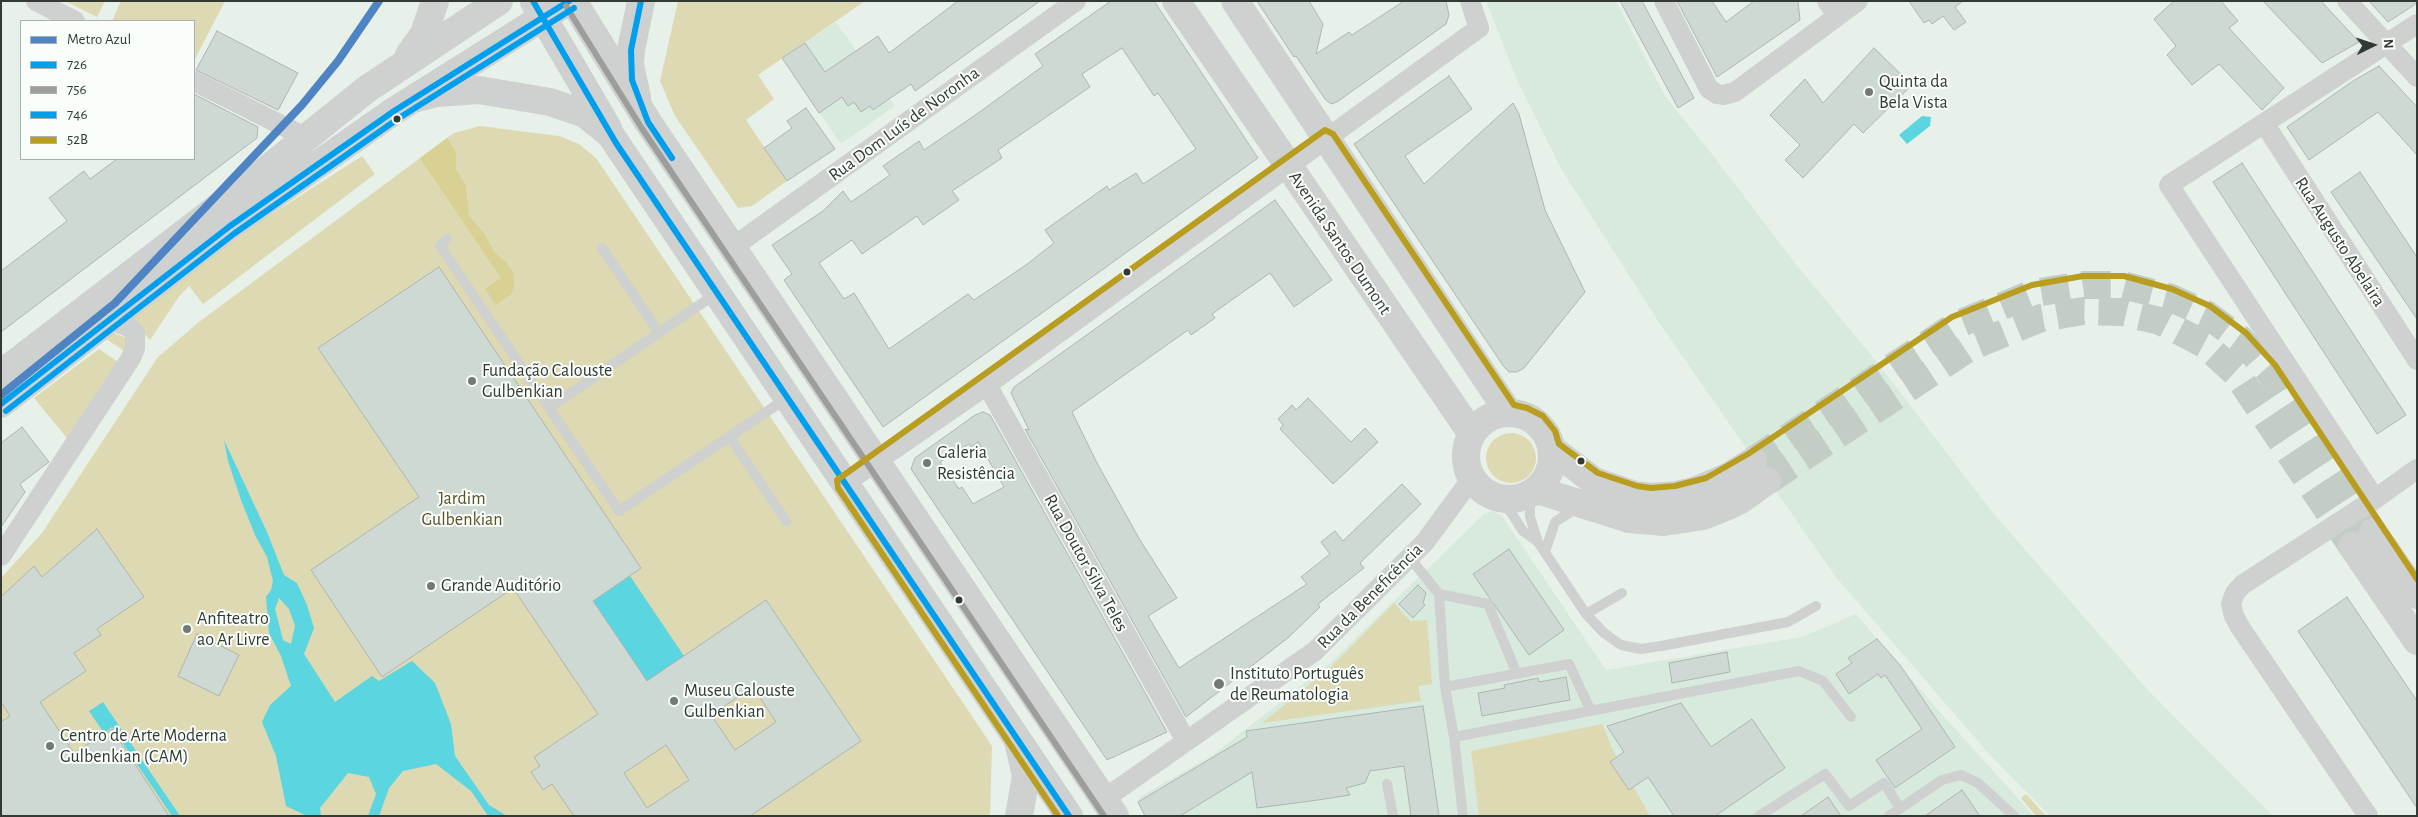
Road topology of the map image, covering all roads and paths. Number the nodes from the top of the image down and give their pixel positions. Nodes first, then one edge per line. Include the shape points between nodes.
1 (36, 1) edge
2 (436, 1) edge
3 (499, 1) edge
4 (568, 1) edge
5 (573, 1) edge
6 (641, 1) edge
7 (1076, 1) edge
8 (1176, 1) edge
9 (1235, 1) edge
10 (1470, 1) edge
11 (1664, 1) edge
12 (1858, 1) edge
13 (2348, 1) edge
14 (538, 9) edge
15 (1832, 9) edge
16 (73, 20) edge
17 (2417, 24) edge
18 (2385, 44) junction
19 (399, 67) junction
20 (2417, 77) edge
21 (195, 82) edge
22 (414, 99) junction
23 (648, 122) junction
24 (2264, 123) junction
25 (307, 138) junction
26 (1326, 139) junction
27 (616, 143) junction
28 (1288, 167) junction
29 (447, 239) dead end
30 (602, 248) dead end
31 (732, 248) junction
32 (718, 293) junction
33 (96, 330) junction
34 (659, 333) junction
35 (2417, 360) edge
36 (1, 374) edge
37 (987, 385) junction
38 (787, 397) junction
39 (1, 404) edge
40 (549, 408) junction
41 (1509, 413) junction
42 (1472, 434) junction
43 (729, 436) junction
44 (1552, 449) junction
45 (876, 461) junction
46 (2417, 469) edge
47 (1472, 478) junction
48 (845, 483) junction
49 (1534, 492) junction
50 (1494, 497) junction
51 (2375, 499) junction
52 (1581, 505) junction
53 (786, 521) dead end
54 (1538, 542) junction
55 (1545, 552) junction
56 (1, 556) edge
57 (1410, 558) junction
58 (1622, 593) dead end
59 (1439, 594) junction
60 (2417, 595) edge
61 (1816, 606) dead end
62 (1586, 614) junction
63 (2417, 641) edge
64 (1517, 674) junction
65 (1445, 687) junction
66 (1591, 711) junction
67 (1851, 717) dead end
68 (1454, 737) junction
69 (1018, 739) junction
70 (1186, 741) junction
71 (1388, 784) dead end
72 (1900, 808) junction
73 (1103, 810) edge
74 (1018, 816) edge
75 (1070, 816) edge
76 (1392, 816) edge
77 (1463, 816) edge
78 (1759, 816) edge
79 (1889, 816) edge
80 (2014, 816) edge
81 (2368, 816) edge

1 - 16 street
2 - 19 main road via 424,34
3 - 19 main road
4 - 14 main road
5 - 23 main road
6 - 23 main road via 630,65 636,94
7 - 31 street, Rua Dom Luís de Noronha
8 - 28 main road, Avenida Santos Dumont
9 - 26 main road
10 - 26 street via 1478,28
11 - 15 street via 1704,80 1717,94 1735,92
12 - 15 street
13 - 18 street
14 - 22 main road
14 - 27 main road
17 - 18 street
18 - 20 street
18 - 24 street
19 - 25 main road
21 - 25 street
22 - 27 main road via 437,93 479,90 550,102 585,114
22 - 33 main road via 230,226
23 - 31 main road
24 - 35 street, Rua Augusto Abelaira
24 - 51 street via 2170,185
25 - 36 main road
26 - 28 street
26 - 41 main road
27 - 32 main road
28 - 37 street
28 - 42 main road, Avenida Santos Dumont
29 - 40 lane via 440,246
30 - 34 lane
31 - 45 main road
32 - 34 lane
32 - 38 main road
33 - 39 main road
33 - 56 street via 115,322 124,324 135,334 136,348
34 - 40 lane
37 - 45 street
37 - 70 street, Rua Doutor Silva Teles
38 - 43 lane
38 - 48 main road
40 - 43 lane via 619,511
41 - 42 main road via 1482,423
41 - 44 main road via 1537,423
42 - 47 main road via 1466,464
43 - 53 lane
44 - 49 main road via 1552,464 1547,478
44 - 52 main road via 1594,481 1651,497 1694,491 1729,476 1760,471 1742,499 1682,520 1629,519
45 - 48 street
45 - 73 main road
46 - 51 street
47 - 50 main road via 1481,490
47 - 57 street, Rua da Beneficência
48 - 69 main road
49 - 50 main road via 1520,499
49 - 52 main road
49 - 54 lane via 1530,517
50 - 54 lane via 1510,511 1523,531
51 - 81 street via 2242,585 2231,604 2240,627
52 - 55 lane via 1555,522
54 - 55 lane
55 - 62 lane
57 - 59 lane
57 - 70 street, Rua da Beneficência via 1315,651
58 - 62 lane
59 - 64 lane via 1488,604
59 - 65 lane
60 - 63 main road via 2362,539
61 - 62 lane via 1788,622 1641,649 1621,645
64 - 65 lane
64 - 66 lane via 1569,664
65 - 68 lane
66 - 67 lane via 1799,671 1822,681
66 - 68 lane
68 - 77 lane
69 - 74 main road via 1026,776
69 - 75 main road
70 - 73 street, Rua da Beneficência
71 - 76 lane
72 - 78 lane via 1884,783 1849,806 1825,774
72 - 79 lane
72 - 80 lane via 1942,780 1961,775 1978,783

